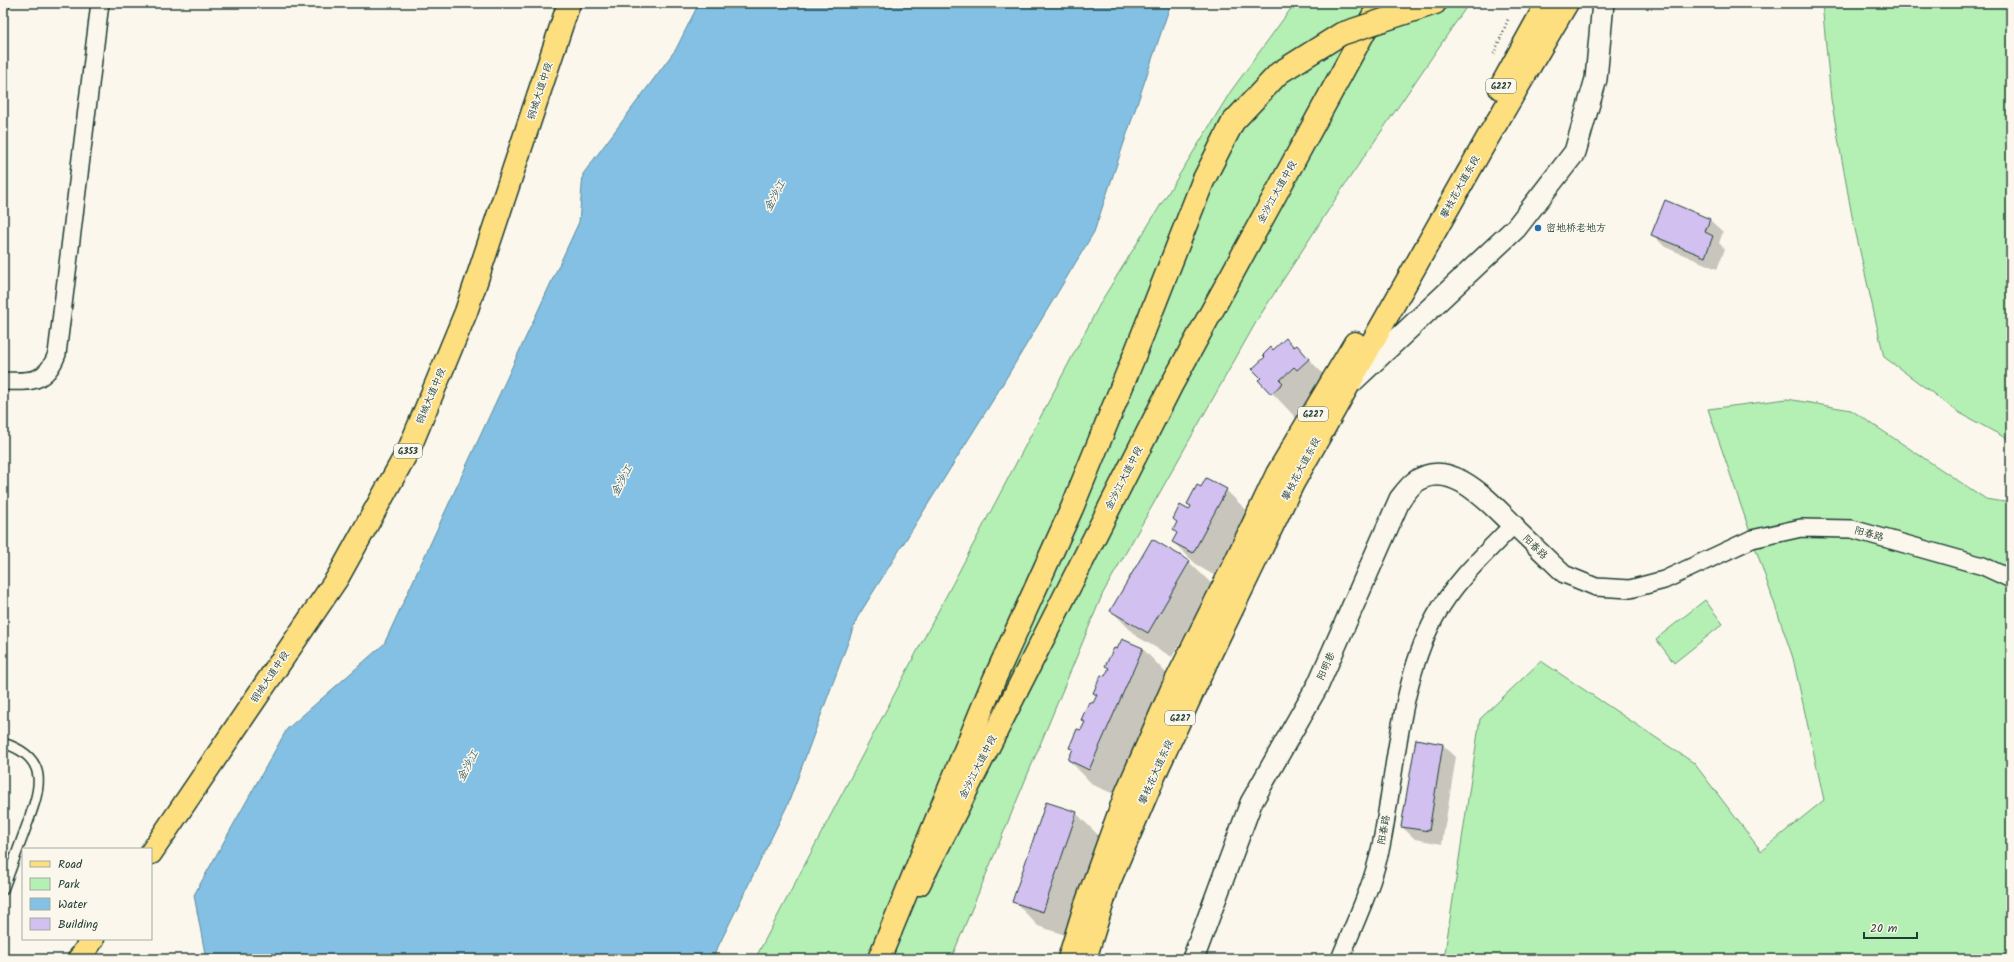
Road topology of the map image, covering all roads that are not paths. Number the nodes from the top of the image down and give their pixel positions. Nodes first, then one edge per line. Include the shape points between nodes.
1 (100, 3) edge
2 (569, 3) edge
3 (1380, 3) edge
4 (1547, 3) edge
5 (1567, 3) edge
6 (1603, 3) edge
7 (1426, 6) edge
8 (3, 381) edge
9 (1347, 387) junction
10 (1513, 525) junction
11 (2011, 579) edge
12 (3, 743) edge
13 (152, 852) edge
14 (918, 876) junction
15 (3, 890) edge
16 (92, 940) edge
17 (79, 959) edge
18 (880, 959) edge
19 (1069, 959) edge
20 (1086, 959) edge
21 (1192, 959) edge
22 (1340, 959) edge

1 - 8 street via 57,354 52,368 40,379 24,382
2 - 13 main road, 钢城大道中段 / G353 via 466,312 410,447 338,577
3 - 14 main road, 金沙江大道中段 via 1171,386
4 - 19 main road, 攀枝花大道东段 / G227 via 1400,266 1277,474 1172,689 1126,794
5 - 9 main road, 攀枝花大道东段 / G227
6 - 9 street via 1596,80 1575,152 1516,228
7 - 14 main road, bridge via 1341,34 1278,73 1233,122 1203,181 1072,508 994,680
9 - 20 main road, 攀枝花大道东段 / G227 via 1293,483 1161,760 1109,882
10 - 11 street, 阳春路 via 1564,574 1596,587 1630,589 1664,580 1752,539 1801,528 1852,529 1983,566
10 - 21 street, 阳明巷 via 1478,491 1458,478 1435,474 1415,482 1400,499 1318,685 1251,803
10 - 22 street, 阳春路 via 1461,578 1435,617 1419,656 1407,697 1381,846 1370,884
12 - 15 lane via 18,747 31,759 38,774 38,794
14 - 18 main road
16 - 17 main road

